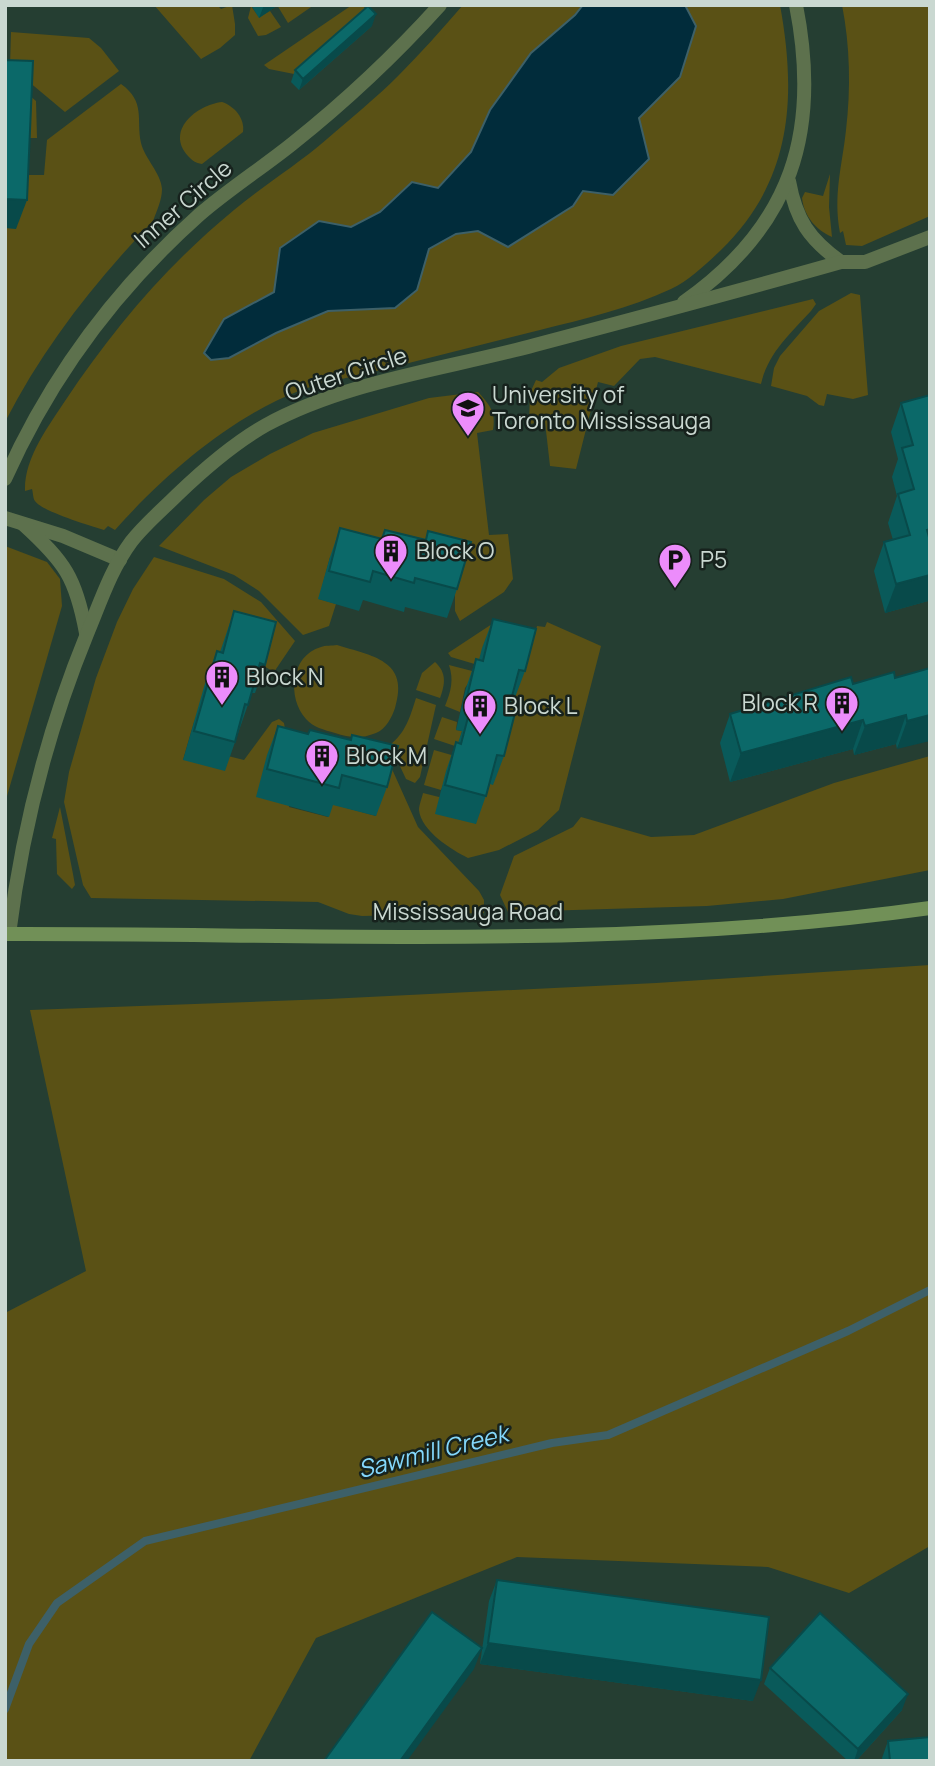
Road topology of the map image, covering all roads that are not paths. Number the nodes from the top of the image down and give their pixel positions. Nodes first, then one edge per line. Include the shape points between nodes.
1 (440, 5) edge
2 (796, 5) edge
3 (789, 181) junction
4 (930, 237) edge
5 (841, 262) junction
6 (675, 309) junction
7 (5, 479) edge
8 (5, 518) edge
9 (23, 524) junction
10 (120, 560) junction
11 (87, 635) junction
12 (930, 908) edge
13 (7, 934) edge

1 - 7 street, Inner Circle via 350,97 201,214 134,279 62,373
2 - 3 street via 804,44 805,88 801,139
3 - 5 street via 801,222 813,239
3 - 6 street via 763,226 741,252 705,288
4 - 5 street, Outer Circle via 865,262
5 - 6 street, Outer Circle
6 - 10 street, Outer Circle via 360,388 294,412 237,444 192,481
8 - 9 street
9 - 10 street
9 - 11 street via 60,560 72,579
10 - 11 street, Outer Circle
11 - 13 street, Outer Circle via 54,722
12 - 13 main road, Mississauga Road via 672,931 515,937

